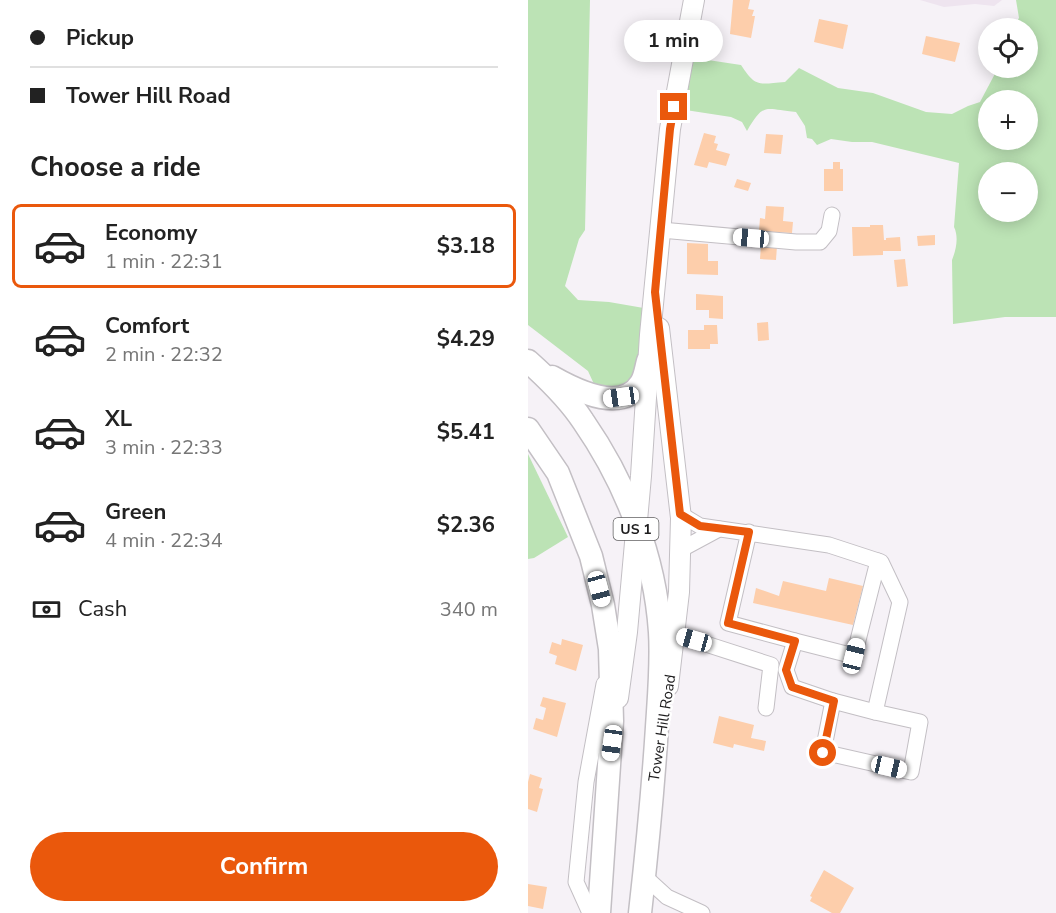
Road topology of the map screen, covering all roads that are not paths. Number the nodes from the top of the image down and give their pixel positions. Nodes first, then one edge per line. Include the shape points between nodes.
1 (694, 0) edge
2 (832, 215) dead end
3 (661, 230) junction
4 (655, 292) junction
5 (648, 361) junction
6 (532, 365) edge
7 (528, 429) edge
8 (680, 514) junction
9 (636, 525) junction
10 (719, 529) junction
11 (749, 532) junction
12 (680, 550) junction
13 (878, 561) junction
14 (675, 634) junction
15 (795, 641) junction
16 (610, 649) junction
17 (834, 701) junction
18 (766, 708) dead end
19 (875, 712) junction
20 (655, 758) junction
21 (609, 765) junction
22 (644, 876) junction
23 (590, 913) edge
24 (599, 913) edge
25 (640, 913) edge
26 (702, 913) edge

1 - 3 main road, Tower Hill Road / US 1 via 670,129
2 - 3 street via 829,231 820,242
3 - 4 main road, Tower Hill Road / US 1
4 - 5 main road, Tower Hill Road / US 1
4 - 8 main road, Tower Hill Road / US 1
5 - 6 highway via 638,387 621,397 607,399 569,387
5 - 9 main road, Tower Hill Road / US 1
6 - 9 highway via 582,420 609,464
7 - 16 highway via 558,473 591,556
8 - 10 street via 700,526
8 - 12 main road, Tower Hill Road / US 1
9 - 20 highway via 656,595 660,633
9 - 21 main road, Tower Hill Road / US 1 via 627,632
10 - 11 street
10 - 12 street
11 - 13 street via 830,545
11 - 15 street via 728,623
12 - 14 main road, Tower Hill Road / US 1
13 - 15 street via 854,656
13 - 19 street via 900,602
14 - 18 street via 771,665
14 - 20 main road, Tower Hill Road / US 1
15 - 17 street via 786,670 792,687
16 - 21 highway
16 - 23 street via 586,782 576,882
17 - 19 street
17 - 19 street via 823,753 911,772 921,722
20 - 22 highway, Tower Hill Road / US 1
21 - 24 highway, Tower Hill Road / US 1
22 - 25 highway, Tower Hill Road / US 1
22 - 26 street via 667,897

